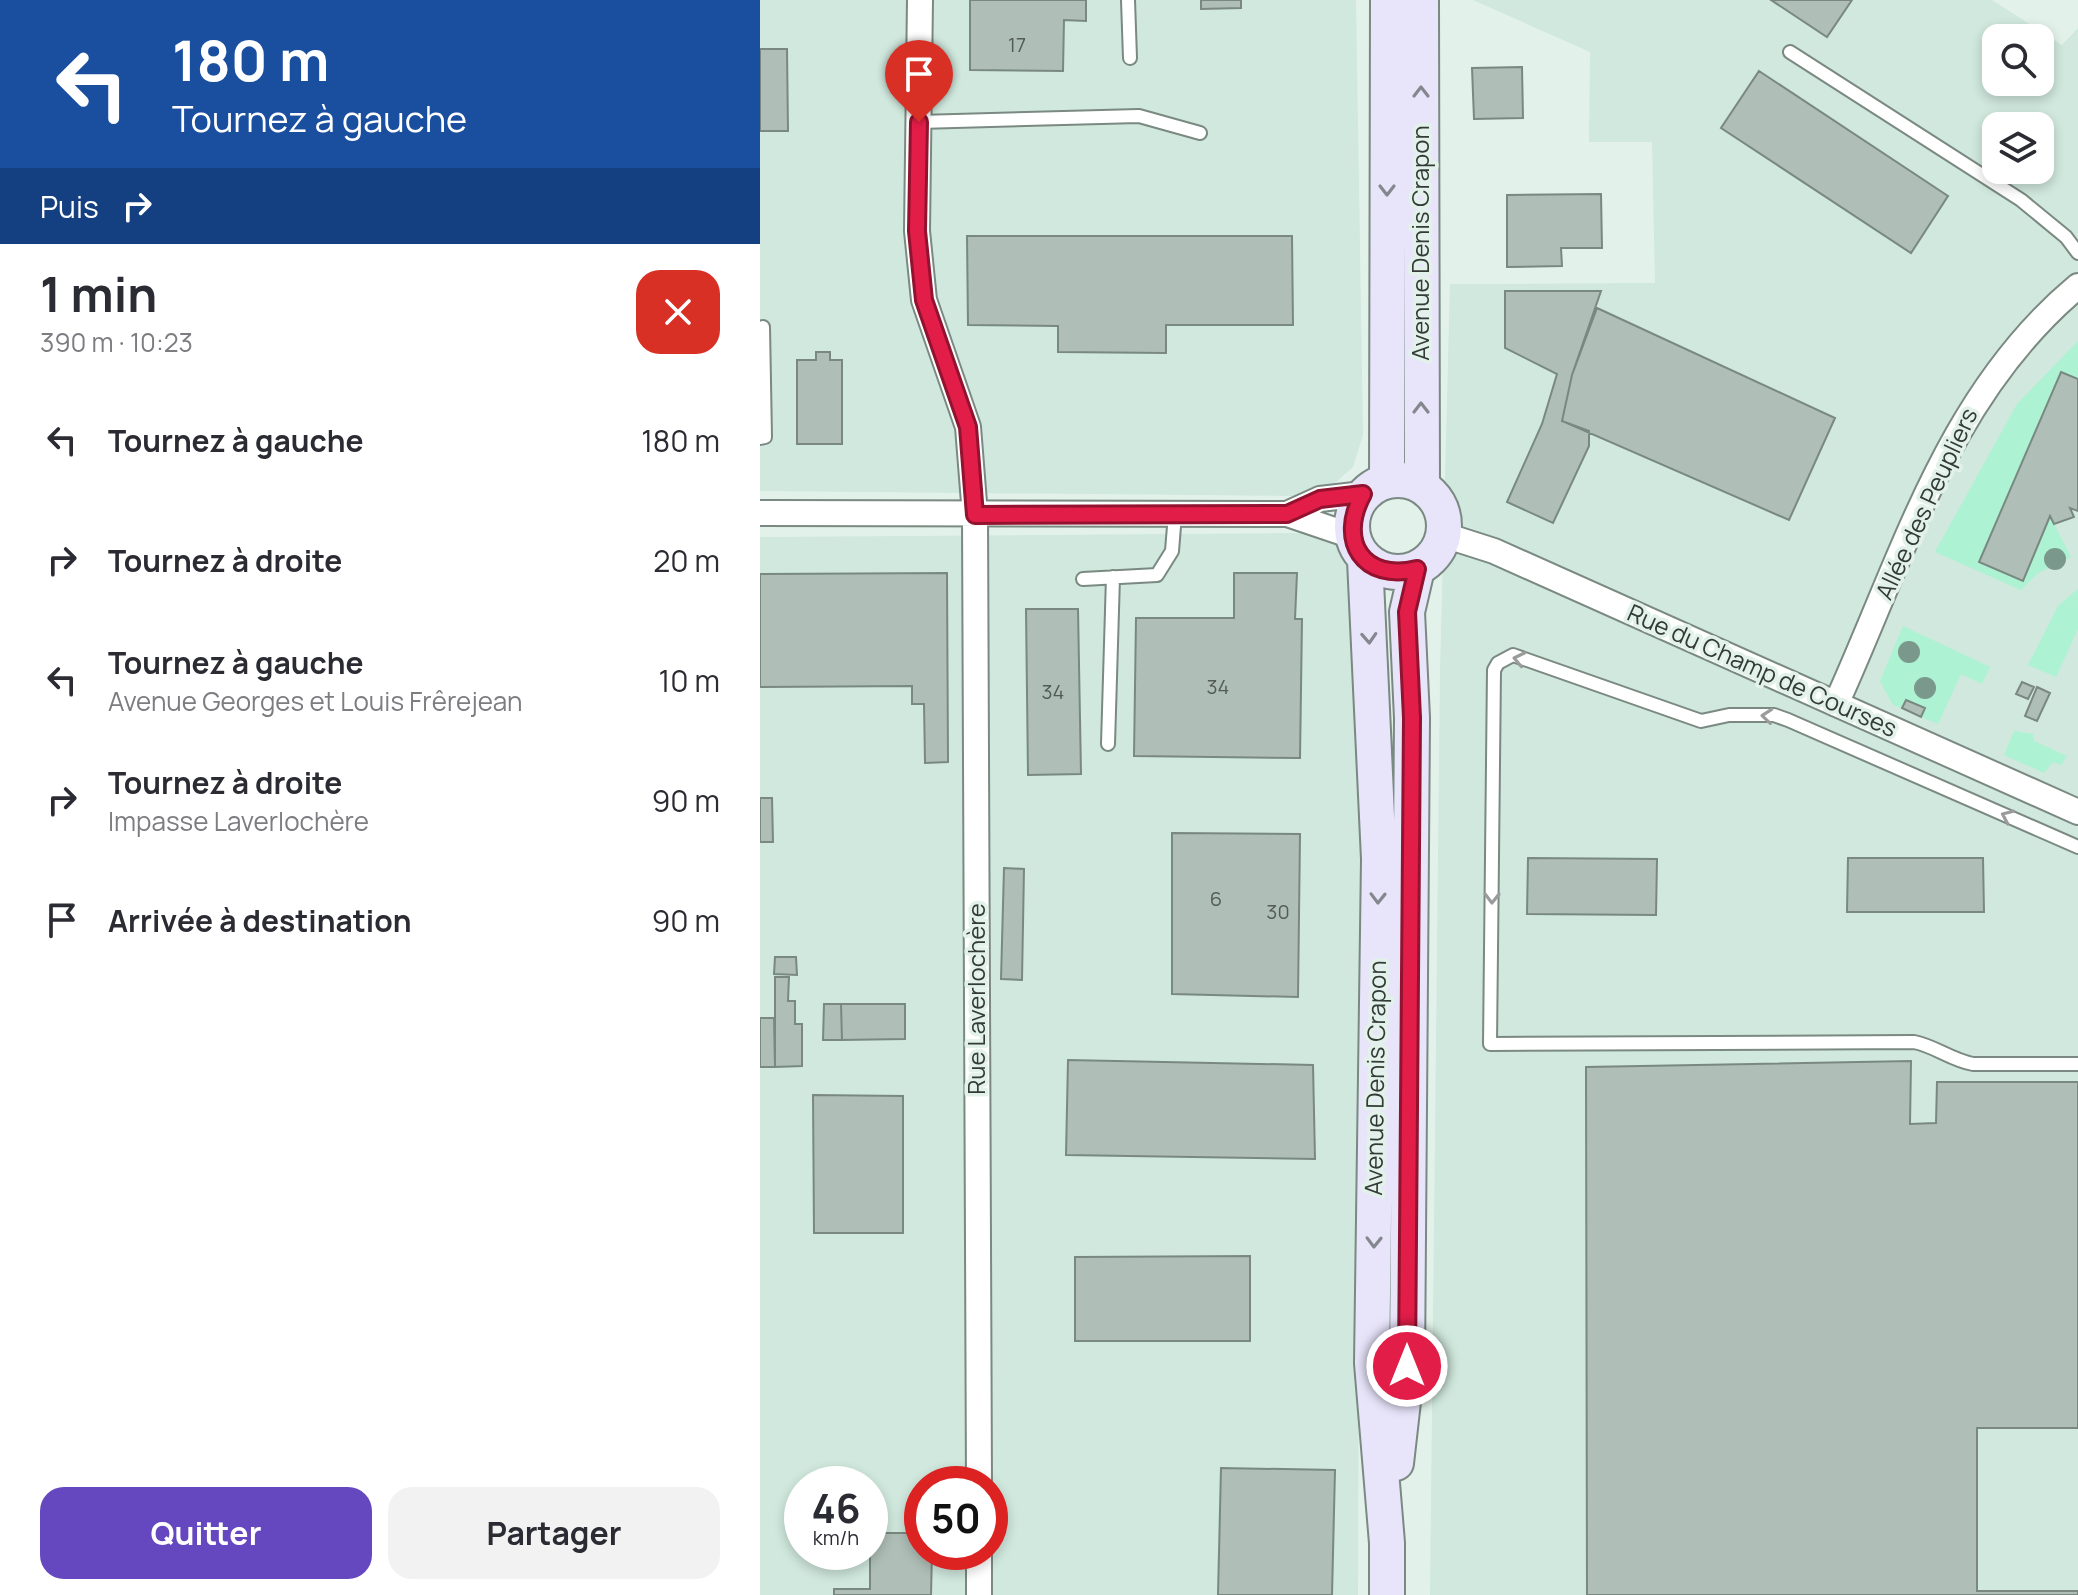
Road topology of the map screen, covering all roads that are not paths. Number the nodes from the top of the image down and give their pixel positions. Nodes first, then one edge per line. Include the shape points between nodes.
1 (920, 0) edge
2 (1128, 0) edge
3 (1388, 0) edge
4 (1421, 0) edge
5 (1790, 52) dead end
6 (1130, 58) dead end
7 (919, 122) junction
8 (1200, 133) dead end
9 (2078, 253) edge
10 (2078, 286) edge
11 (763, 327) dead end
12 (760, 438) edge
13 (1422, 486) junction
14 (1375, 487) junction
15 (760, 513) edge
16 (1175, 514) junction
17 (1287, 514) junction
18 (975, 515) junction
19 (1444, 535) junction
20 (1358, 548) junction
21 (1417, 569) junction
22 (1113, 577) junction
23 (1083, 579) dead end
24 (1836, 704) junction
25 (1108, 744) dead end
26 (2078, 812) edge
27 (2078, 847) edge
28 (2078, 1064) edge
29 (979, 1466) edge
30 (1387, 1543) junction
31 (979, 1570) edge
32 (979, 1595) edge
33 (1387, 1595) edge

1 - 7 street, Rue Laverlochère
2 - 6 lane
3 -> 14 main road, Avenue Denis Crapon
13 -> 4 main road, Avenue Denis Crapon
5 - 9 lane via 2021,200
7 - 8 lane via 1139,116
7 - 18 street, Rue Laverlochère via 917,231 924,300 968,427
10 - 24 street, Allée des Peupliers via 2019,341 1973,404 1942,460
11 - 12 lane via 765,437
13 - 14 main road via 1405,480
13 - 19 main road via 1440,507
14 - 17 street via 1320,499
14 - 20 main road via 1352,514
15 - 18 street
16 - 17 street
16 - 18 street
16 - 22 lane via 1172,551 1157,575
17 - 20 street
18 - 29 street, Rue Laverlochère
19 - 21 main road via 1430,561
19 - 24 street, Rue du Champ de Courses via 1494,551
20 - 21 main road via 1381,570
20 -> 30 main road, Avenue Denis Crapon via 1379,859 1372,1363
21 - 30 main road via 1407,612 1412,718 1407,1366
22 - 23 lane
22 - 25 lane
24 - 26 street, Rue du Champ de Courses
27 -> 28 lane via 1774,715 1701,721 1513,655 1494,670 1490,1044 1914,1042 1973,1064
30 - 33 main road, Avenue Denis Crapon
31 - 32 street

